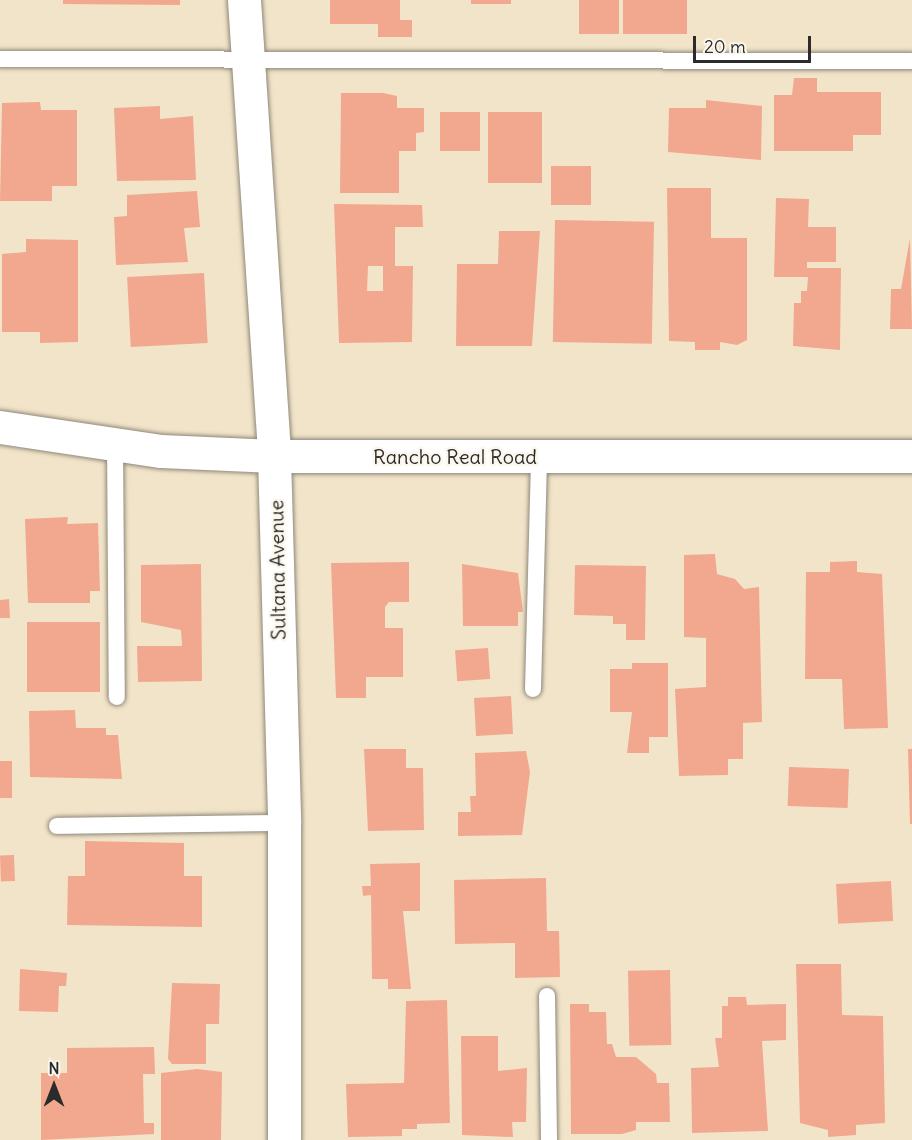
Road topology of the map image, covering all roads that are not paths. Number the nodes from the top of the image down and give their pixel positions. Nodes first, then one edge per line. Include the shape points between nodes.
1 (244, 0) edge
2 (0, 59) edge
3 (247, 59) junction
4 (912, 61) edge
5 (0, 427) edge
6 (115, 441) junction
7 (274, 456) junction
8 (539, 456) junction
9 (912, 456) edge
10 (533, 689) dead end
11 (117, 697) dead end
12 (284, 823) junction
13 (57, 826) dead end
14 (547, 996) dead end
15 (284, 1140) edge
16 (549, 1140) edge

1 - 3 street, Sultana Avenue
2 - 3 lane
3 - 4 lane
3 - 7 street, Sultana Avenue
5 - 6 street, Rancho Real Road
6 - 7 street, Rancho Real Road via 161,451
6 - 11 lane
7 - 8 street, Rancho Real Road
7 - 12 street, Sultana Avenue
8 - 9 street, Rancho Real Road
8 - 10 lane
12 - 13 lane
12 - 15 street, Sultana Avenue
14 - 16 lane

